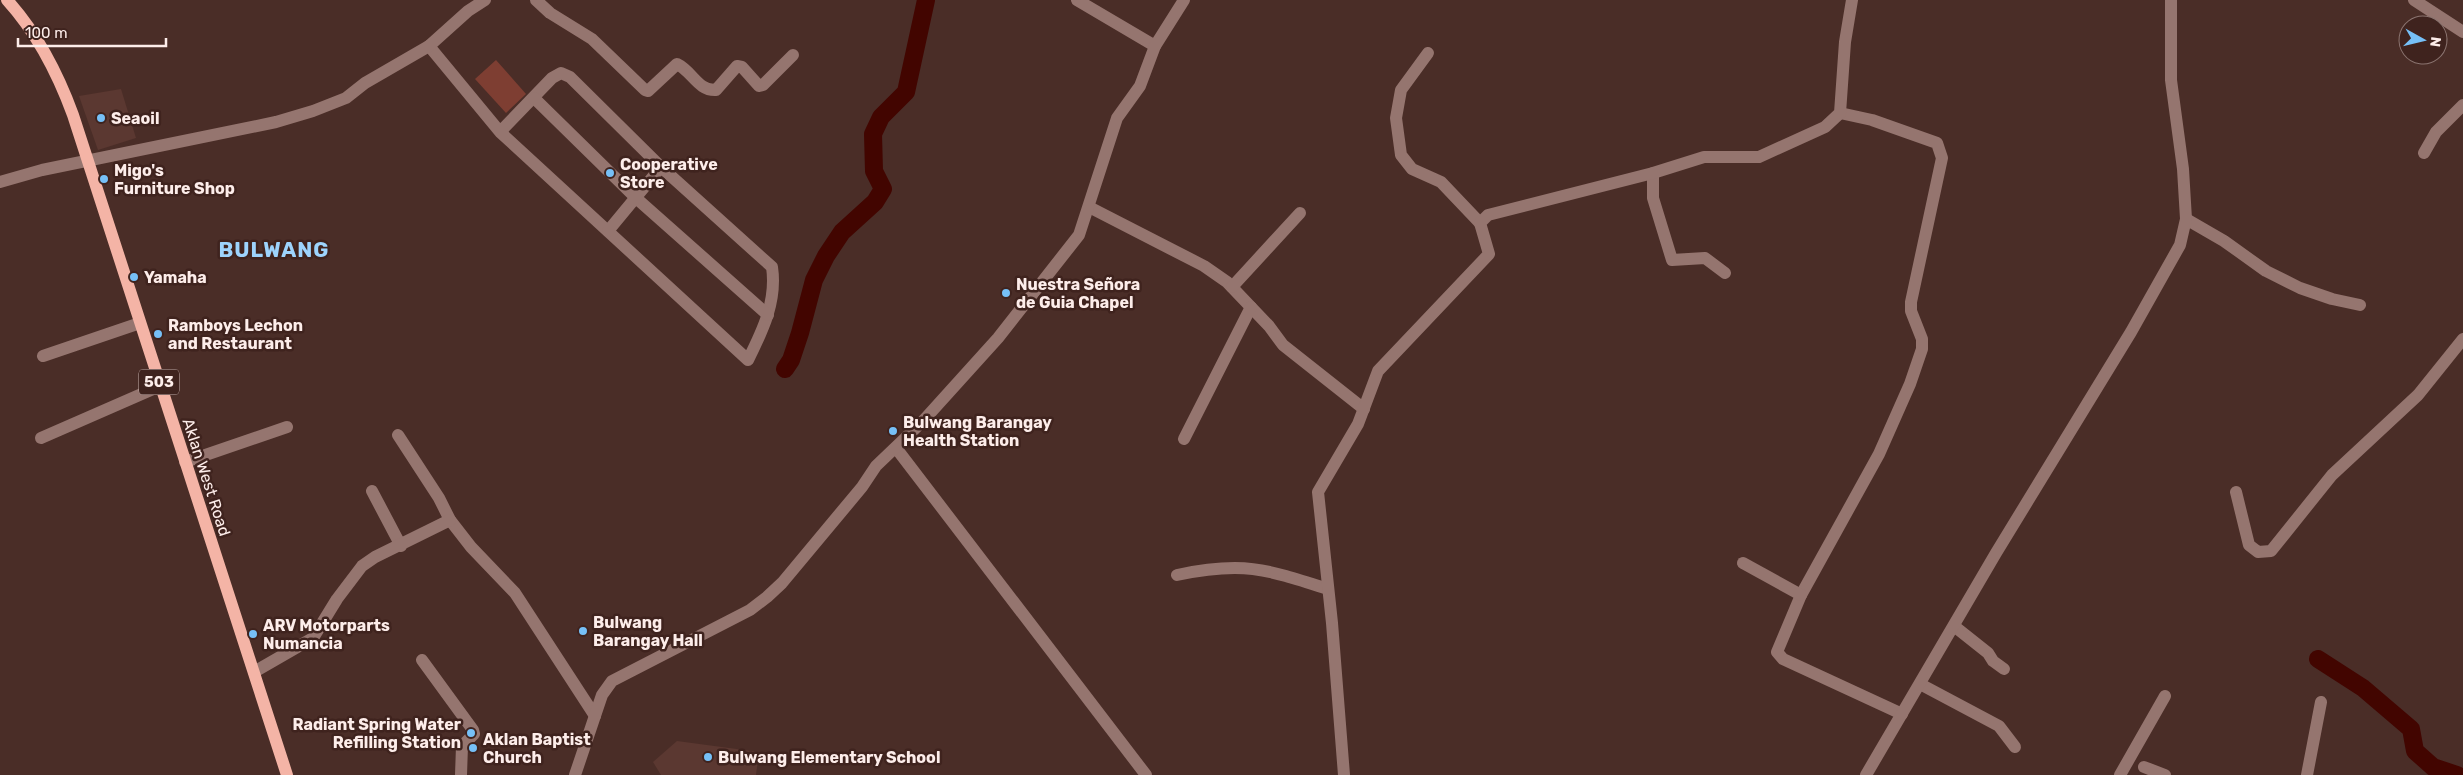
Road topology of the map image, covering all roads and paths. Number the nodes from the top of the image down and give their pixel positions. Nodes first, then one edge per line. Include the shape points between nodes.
1 (485, 0) edge
2 (536, 0) edge
3 (1077, 0) edge
4 (1184, 0) edge
5 (1852, 0) edge
6 (2171, 0) edge
7 (2414, 0) edge
8 (11, 1) edge
9 (2463, 32) edge
10 (429, 46) junction
11 (1155, 46) junction
12 (1428, 53) dead end
13 (792, 55) dead end
14 (534, 98) junction
15 (2463, 105) edge
16 (1840, 113) junction
17 (500, 132) junction
18 (2424, 153) dead end
19 (88, 162) junction
20 (661, 167) junction
21 (1653, 173) junction
22 (0, 182) edge
23 (636, 198) junction
24 (1089, 207) junction
25 (1300, 214) dead end
26 (2186, 218) junction
27 (1480, 223) junction
28 (608, 231) junction
29 (1725, 273) dead end
30 (1232, 287) junction
31 (2360, 304) dead end
32 (1251, 307) junction
33 (768, 315) junction
34 (140, 323) junction
35 (2463, 339) edge
36 (43, 356) dead end
37 (160, 386) junction
38 (1364, 409) junction
39 (287, 427) dead end
40 (398, 435) dead end
41 (41, 438) dead end
42 (1184, 439) dead end
43 (896, 448) junction
44 (185, 462) junction
45 (372, 491) dead end
46 (2236, 492) dead end
47 (450, 520) junction
48 (401, 546) junction
49 (1743, 563) dead end
50 (1177, 575) dead end
51 (1328, 589) junction
52 (1801, 595) junction
53 (1954, 626) junction
54 (422, 660) dead end
55 (2004, 669) dead end
56 (254, 672) junction
57 (1920, 684) junction
58 (2165, 696) dead end
59 (2321, 702) dead end
60 (1902, 714) junction
61 (595, 716) junction
62 (2015, 747) dead end
63 (2144, 767) dead end
64 (287, 775) edge
65 (462, 775) edge
66 (575, 775) edge
67 (1146, 775) edge
68 (1344, 775) edge
69 (1866, 775) edge
70 (2120, 775) edge
71 (2165, 775) edge
72 (2307, 775) edge

1 - 10 street
2 - 13 street via 550,13 592,39 648,91 677,64 710,91 716,90 737,66 742,67 759,86
3 - 11 street
4 - 11 street
5 - 16 street via 1845,42
6 - 26 street via 2171,80
7 - 9 street
8 - 19 main road, Aklan West Road / 503 via 38,41 66,97
10 - 17 street
10 - 19 street via 346,98 313,111 276,122
11 - 24 street via 1140,86 1117,118
12 - 27 street via 1401,90 1396,118 1401,155 1412,168 1441,182
14 - 17 street
14 - 20 street via 552,78 561,73 570,77
14 - 23 street
15 - 18 street via 2436,132
16 - 21 street via 1825,127 1759,157 1704,157
16 - 52 street via 1872,120 1937,143 1942,158 1911,302 1911,311 1922,339 1917,363 1879,454
17 - 28 street
19 - 22 street
19 - 34 main road, Aklan West Road / 503
20 - 23 street
20 - 33 street via 772,267 775,285
21 - 27 street via 1488,215
21 - 29 street via 1653,198 1672,260 1705,258
23 - 28 street
23 - 33 street
24 - 30 street via 1204,266
24 - 43 street via 1079,235 998,338
25 - 30 street
26 - 31 street via 2266,271 2300,288
26 - 53 street via 2180,245 2168,268
27 - 38 street via 1489,254 1378,371
28 - 33 street via 748,360
30 - 32 street
32 - 38 street via 1283,345
32 - 42 street
34 - 36 street
34 - 37 main road, Aklan West Road / 503
35 - 46 street via 2418,395 2332,475 2271,551 2258,552 2249,545
37 - 41 street
37 - 44 main road, Aklan West Road / 503
38 - 51 street via 1318,492
39 - 44 street
40 - 47 street
43 - 61 street via 876,466 768,598 612,681 602,695
43 - 67 street
44 - 56 main road, Aklan West Road / 503
45 - 48 street
47 - 48 street
47 - 61 street via 471,548 515,592
48 - 56 street via 362,566 313,638
49 - 52 street
50 - 51 street via 1212,568 1248,567 1273,571
51 - 68 street
52 - 60 street via 1778,647 1778,655
53 - 55 street
53 - 57 street
54 - 65 street via 474,734 462,746
56 - 64 main road, Aklan West Road / 503
57 - 60 street
57 - 62 street via 1998,726
58 - 70 street
59 - 72 street
60 - 69 street
61 - 66 street
63 - 71 street

